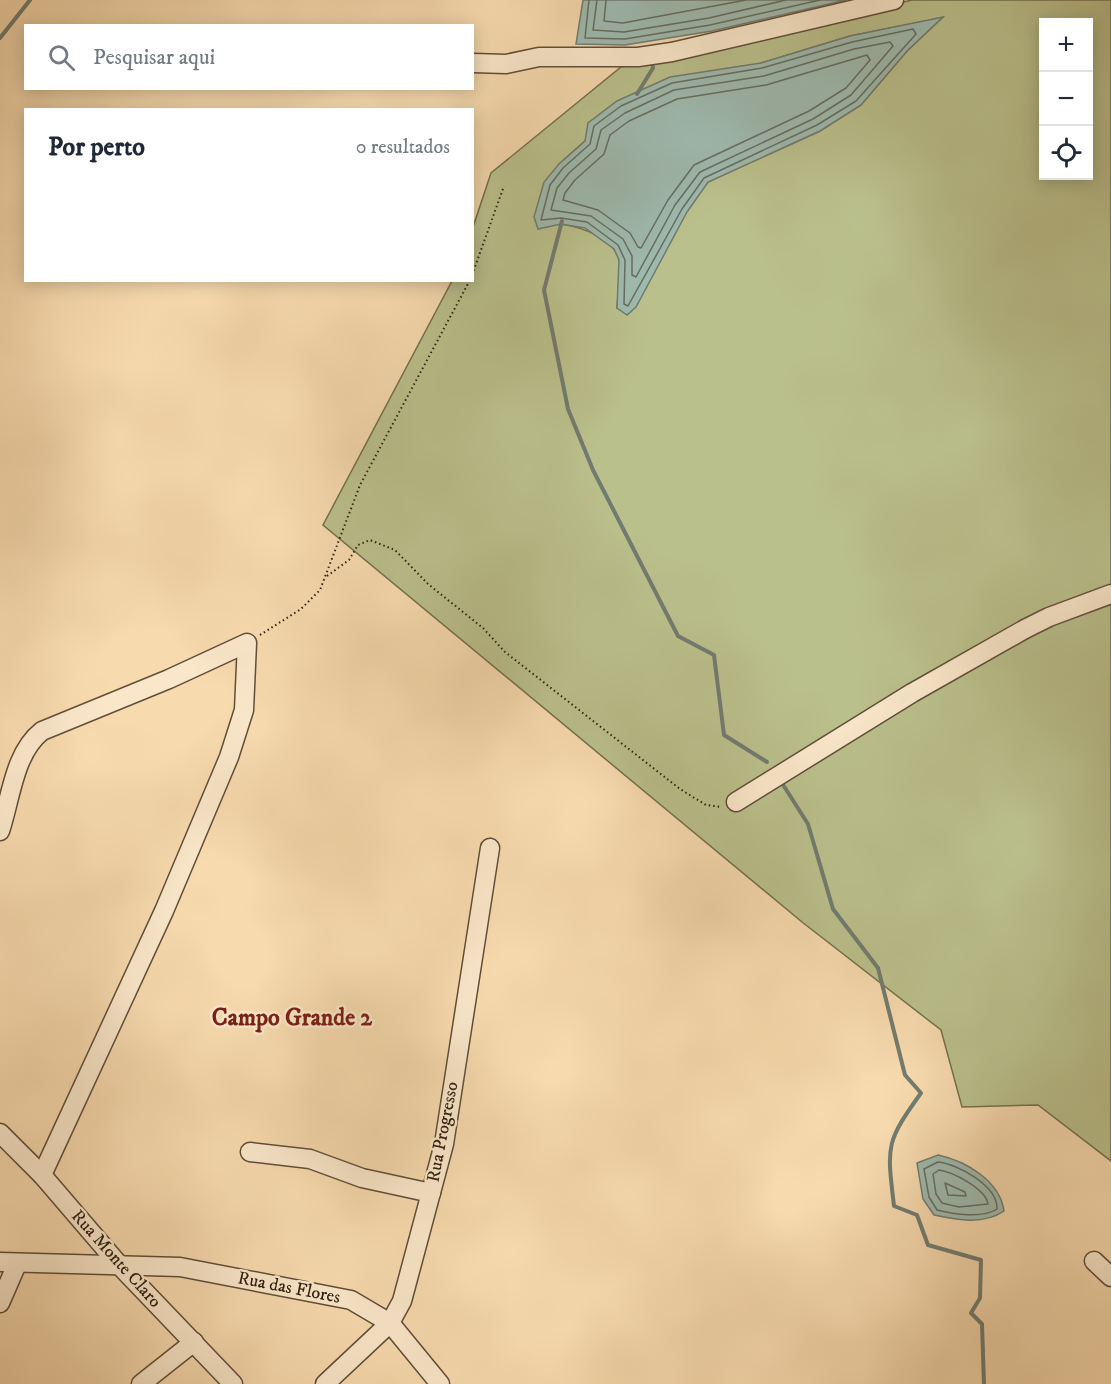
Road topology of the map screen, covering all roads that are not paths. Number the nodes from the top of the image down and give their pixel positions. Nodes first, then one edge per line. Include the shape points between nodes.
1 (894, 0) edge
2 (474, 63) edge
3 (1111, 594) edge
4 (736, 802) road end
5 (0, 831) edge
6 (490, 848) dead end
7 (0, 1133) edge
8 (250, 1152) dead end
9 (42, 1175) junction
10 (431, 1193) junction
11 (1094, 1261) dead end
12 (8, 1263) edge
13 (121, 1267) junction
14 (1111, 1277) edge
15 (0, 1303) edge
16 (390, 1323) junction
17 (194, 1342) junction
18 (141, 1384) edge
19 (233, 1384) edge
20 (325, 1384) edge
21 (440, 1384) edge

1 - 2 street via 672,52 638,57 540,57 506,64
3 - 4 street via 1025,629 912,693
5 - 9 street via 30,740 42,731 248,643 244,710 229,757 164,910
6 - 10 street, Rua Progresso via 444,1144
7 - 9 street, Rua Monte Claro
8 - 10 street via 310,1159 362,1178
9 - 13 street, Rua Monte Claro
10 - 16 street, Rua Progresso via 402,1301
11 - 14 street
12 - 13 street, Rua das Flores
12 - 15 street
13 - 16 street, Rua das Flores via 180,1267 351,1300
13 - 17 street, Rua Monte Claro
16 - 20 street, Rua Progresso
16 - 21 street, Rua das Flores
17 - 18 street
17 - 19 street, Rua Monte Claro

